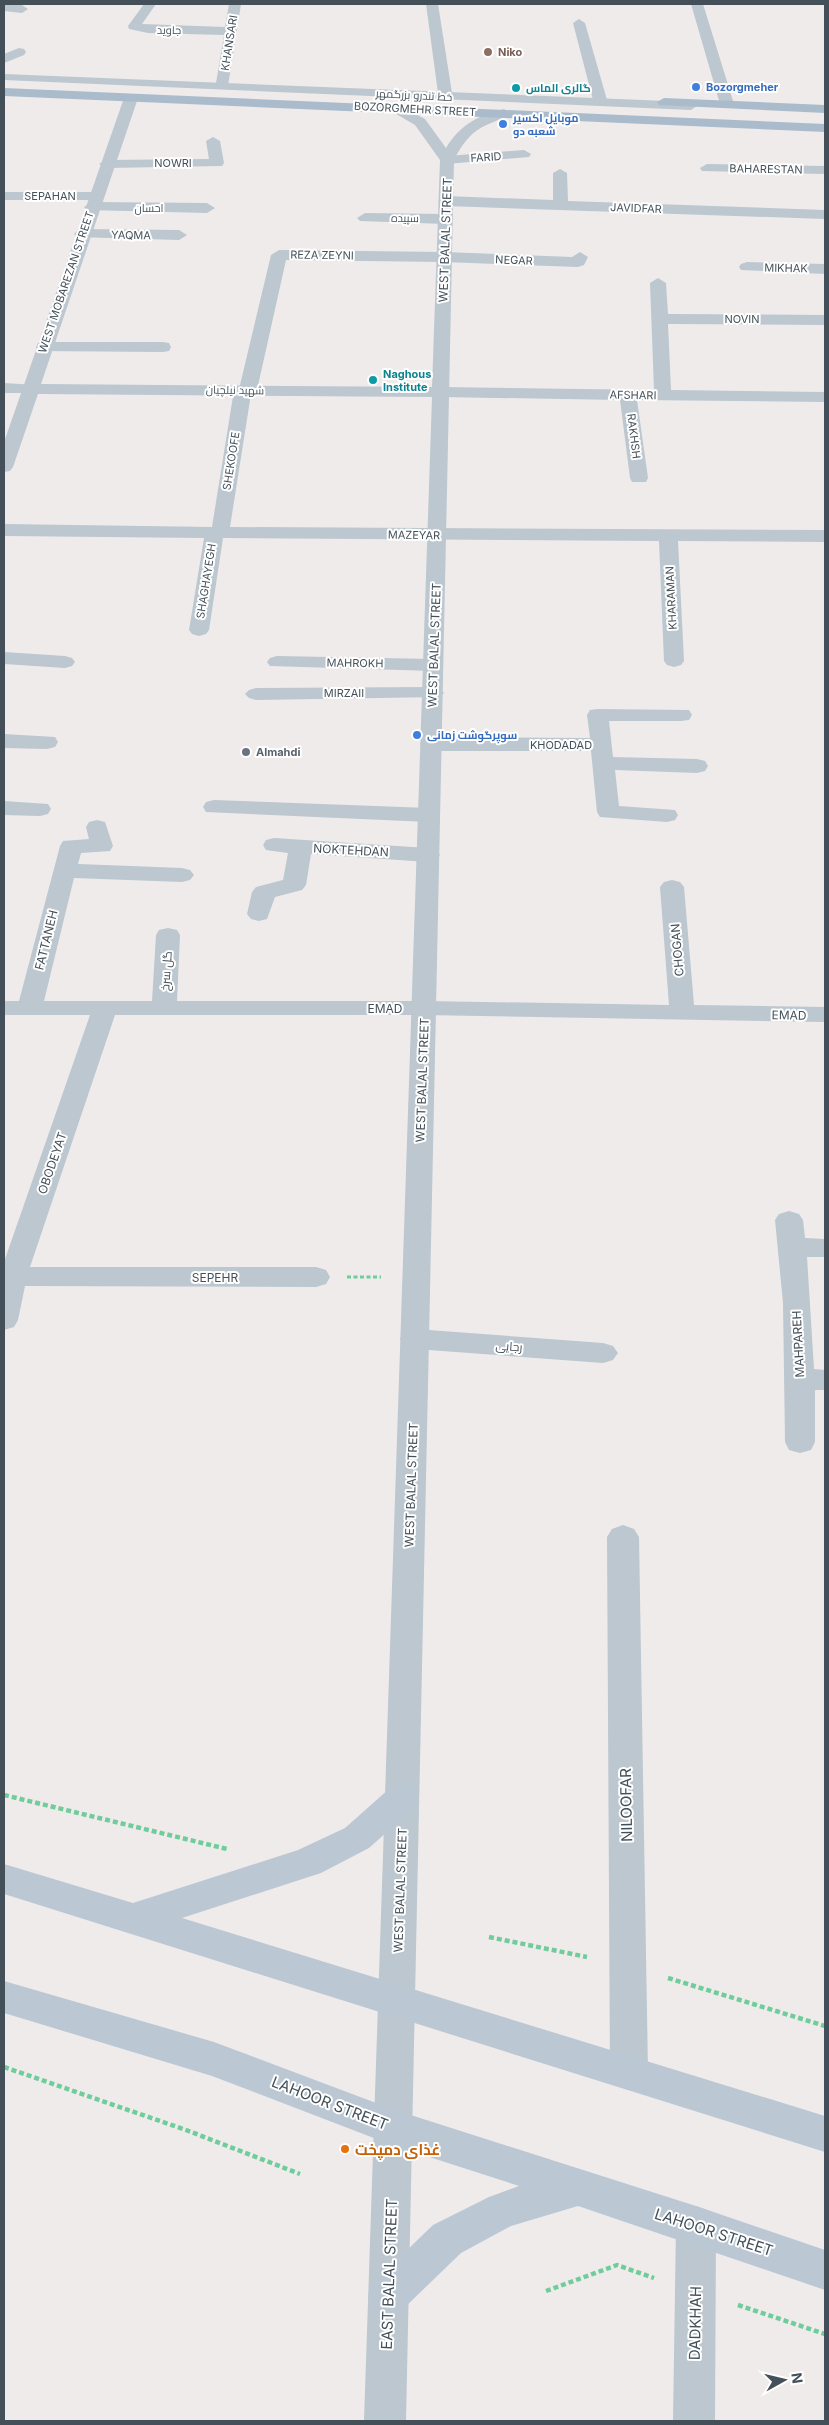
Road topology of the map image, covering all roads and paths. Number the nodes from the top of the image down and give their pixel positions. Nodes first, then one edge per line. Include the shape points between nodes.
1 (150, 4) edge
2 (235, 4) edge
3 (432, 4) edge
4 (697, 4) edge
5 (4, 8) edge
6 (22, 8) dead end
7 (579, 23) dead end
8 (231, 31) junction
9 (19, 52) dead end
10 (4, 58) edge
11 (4, 75) edge
12 (222, 83) junction
13 (4, 92) edge
14 (445, 93) junction
15 (131, 98) junction
16 (600, 100) junction
17 (726, 104) junction
18 (393, 108) junction
19 (825, 110) edge
20 (504, 114) junction
21 (825, 128) edge
22 (213, 141) dead end
23 (524, 154) dead end
24 (447, 160) junction
25 (106, 164) junction
26 (707, 168) dead end
27 (825, 170) edge
28 (560, 172) dead end
29 (4, 196) edge
30 (94, 202) junction
31 (560, 205) junction
32 (206, 208) dead end
33 (446, 210) junction
34 (825, 215) edge
35 (365, 218) dead end
36 (82, 234) junction
37 (180, 236) dead end
38 (444, 257) junction
39 (580, 257) dead end
40 (747, 267) dead end
41 (825, 269) edge
42 (658, 284) dead end
43 (660, 319) junction
44 (825, 320) edge
45 (44, 347) junction
46 (162, 347) dead end
47 (4, 388) edge
48 (30, 389) junction
49 (245, 390) junction
50 (441, 392) junction
51 (628, 395) junction
52 (663, 396) junction
53 (825, 397) edge
54 (4, 467) edge
55 (639, 478) dead end
56 (4, 530) edge
57 (217, 533) junction
58 (437, 535) junction
59 (668, 536) junction
60 (825, 536) edge
61 (199, 630) dead end
62 (4, 658) edge
63 (674, 661) dead end
64 (65, 662) dead end
65 (277, 662) dead end
66 (433, 665) junction
67 (433, 693) junction
68 (256, 694) dead end
69 (681, 715) dead end
70 (4, 740) edge
71 (46, 742) dead end
72 (431, 744) junction
73 (602, 754) junction
74 (697, 766) dead end
75 (214, 807) dead end
76 (4, 808) edge
77 (40, 809) dead end
78 (429, 815) junction
79 (667, 815) dead end
80 (97, 827) dead end
81 (274, 845) dead end
82 (301, 847) junction
83 (428, 855) junction
84 (64, 871) junction
85 (182, 875) dead end
86 (672, 887) dead end
87 (259, 914) dead end
88 (168, 935) dead end
89 (4, 1008) edge
90 (29, 1008) junction
91 (105, 1008) junction
92 (164, 1008) junction
93 (424, 1008) junction
94 (682, 1013) junction
95 (825, 1015) edge
96 (825, 1248) edge
97 (13, 1276) junction
98 (316, 1277) joint
99 (416, 1277) junction
100 (4, 1320) edge
101 (415, 1339) junction
102 (603, 1353) dead end
103 (813, 1379) edge
104 (800, 1442) dead end
105 (623, 1537) dead end
106 (4, 1795) edge
107 (402, 1798) junction
108 (235, 1851) dead end
109 (4, 1879) edge
110 (133, 1919) junction
111 (4, 1997) edge
112 (397, 2000) junction
113 (4, 2067) edge
114 (629, 2072) junction
115 (392, 2127) junction
116 (825, 2134) edge
117 (300, 2174) dead end
118 (576, 2188) junction
119 (696, 2225) junction
120 (825, 2270) edge
121 (388, 2296) junction
122 (385, 2421) edge
123 (694, 2421) edge

1 - 8 street, جاوید via 134,26
2 - 8 street, KHANSARI
3 - 14 street
4 - 17 street
5 - 6 street
7 - 16 street
8 - 12 street, KHANSARI
9 - 10 street
11 - 12 main road, BOZORGMEHR STREET
11 - 19 lane, خط تندرو بزرگمهر
12 - 14 main road, BOZORGMEHR STREET
13 - 15 main road, BOZORGMEHR STREET
14 - 16 main road, BOZORGMEHR STREET
15 - 18 main road, BOZORGMEHR STREET
15 - 25 street, WEST MOBAREZAN STREET
16 - 17 main road, BOZORGMEHR STREET
17 - 19 main road, BOZORGMEHR STREET
18 - 20 main road, BOZORGMEHR STREET
18 - 24 street via 420,122
20 - 21 main road, BOZORGMEHR STREET
20 - 24 street via 460,133
22 - 25 street, NOWRI via 217,163
23 - 24 street, FARID
24 - 33 street, WEST BALAL STREET
25 - 30 street, WEST MOBAREZAN STREET
26 - 27 street, BAHARESTAN
28 - 31 street
29 - 30 street, SEPAHAN
30 - 32 street, احسان
30 - 36 street, WEST MOBAREZAN STREET
31 - 33 street, JAVIDFAR via 502,197
31 - 34 street, JAVIDFAR via 588,213 622,201
33 - 35 street, سپیده
33 - 38 street, WEST BALAL STREET
36 - 37 street, YAQMA
36 - 45 street, WEST MOBAREZAN STREET
38 - 39 street, NEGAR via 578,262
38 - 49 street, REZA ZEYNI via 279,255
38 - 50 street, WEST BALAL STREET
40 - 41 street, MIKHAK
42 - 43 street
43 - 44 street, NOVIN
43 - 52 street
45 - 46 street
45 - 48 street, WEST MOBAREZAN STREET
47 - 48 street, شهید نیلچیان
48 - 49 street, شهید نیلچیان
48 - 54 street, WEST MOBAREZAN STREET
49 - 50 street, شهید نیلچیان
49 - 57 street, SHEKOOFE
50 - 51 street, AFSHARI
50 - 58 street, WEST BALAL STREET
51 - 52 street, AFSHARI
51 - 55 street, RAKHSH
52 - 53 street, AFSHARI
56 - 57 street, MAZEYAR
57 - 58 street, MAZEYAR
57 - 61 street, SHAGHAYEGH
58 - 59 street, MAZEYAR
58 - 66 street, WEST BALAL STREET
59 - 60 street, MAZEYAR
59 - 63 street, KHARAMAN
62 - 64 street
65 - 66 street, MAHROKH
66 - 67 street, WEST BALAL STREET
67 - 68 street, MIRZAII
67 - 72 street, WEST BALAL STREET
69 - 73 street, KHODADAD via 598,715
70 - 71 street
72 - 73 street, KHODADAD
72 - 78 street, WEST BALAL STREET
73 - 74 street, KHODADAD
73 - 79 street, KHODADAD via 608,812
75 - 78 street
76 - 77 street
78 - 83 street, WEST BALAL STREET
80 - 84 street, FATTANEH via 102,846 71,846
81 - 82 street, NOKTEHDAN
82 - 83 street, NOKTEHDAN
82 - 87 street via 294,885 264,892
83 - 93 street, WEST BALAL STREET
84 - 85 street
84 - 90 street, FATTANEH
86 - 94 street, CHOGAN
88 - 92 street, گل سرخ
89 - 90 street, EMAD
90 - 91 street, EMAD
91 - 92 street, EMAD
91 - 97 street, OBODEYAT
92 - 93 street, EMAD
93 - 94 street, EMAD
93 - 99 street, WEST BALAL STREET
94 - 95 street, EMAD
96 - 103 street, MAHPAREH via 790,1233
97 - 98 street, SEPEHR
97 - 100 street, OBODEYAT
98 - 99 path
99 - 101 street, WEST BALAL STREET
101 - 102 street, رجایی
101 - 107 street, WEST BALAL STREET
103 - 104 street, MAHPAREH
105 - 114 street, NILOOFAR
106 - 108 path
107 - 110 main road via 357,1838 308,1862
107 - 112 street, WEST BALAL STREET
109 - 110 main road
110 - 112 main road
111 - 115 main road, LAHOOR STREET via 214,2059
112 - 114 main road
112 - 115 street, WEST BALAL STREET
113 - 117 path via 186,2130
114 - 116 main road
115 - 118 main road, LAHOOR STREET
115 - 121 street, EAST BALAL STREET
118 - 119 main road, LAHOOR STREET
118 - 121 main road via 503,2210 447,2239
119 - 120 main road, LAHOOR STREET
119 - 123 street, DADKHAH
121 - 122 street, EAST BALAL STREET

